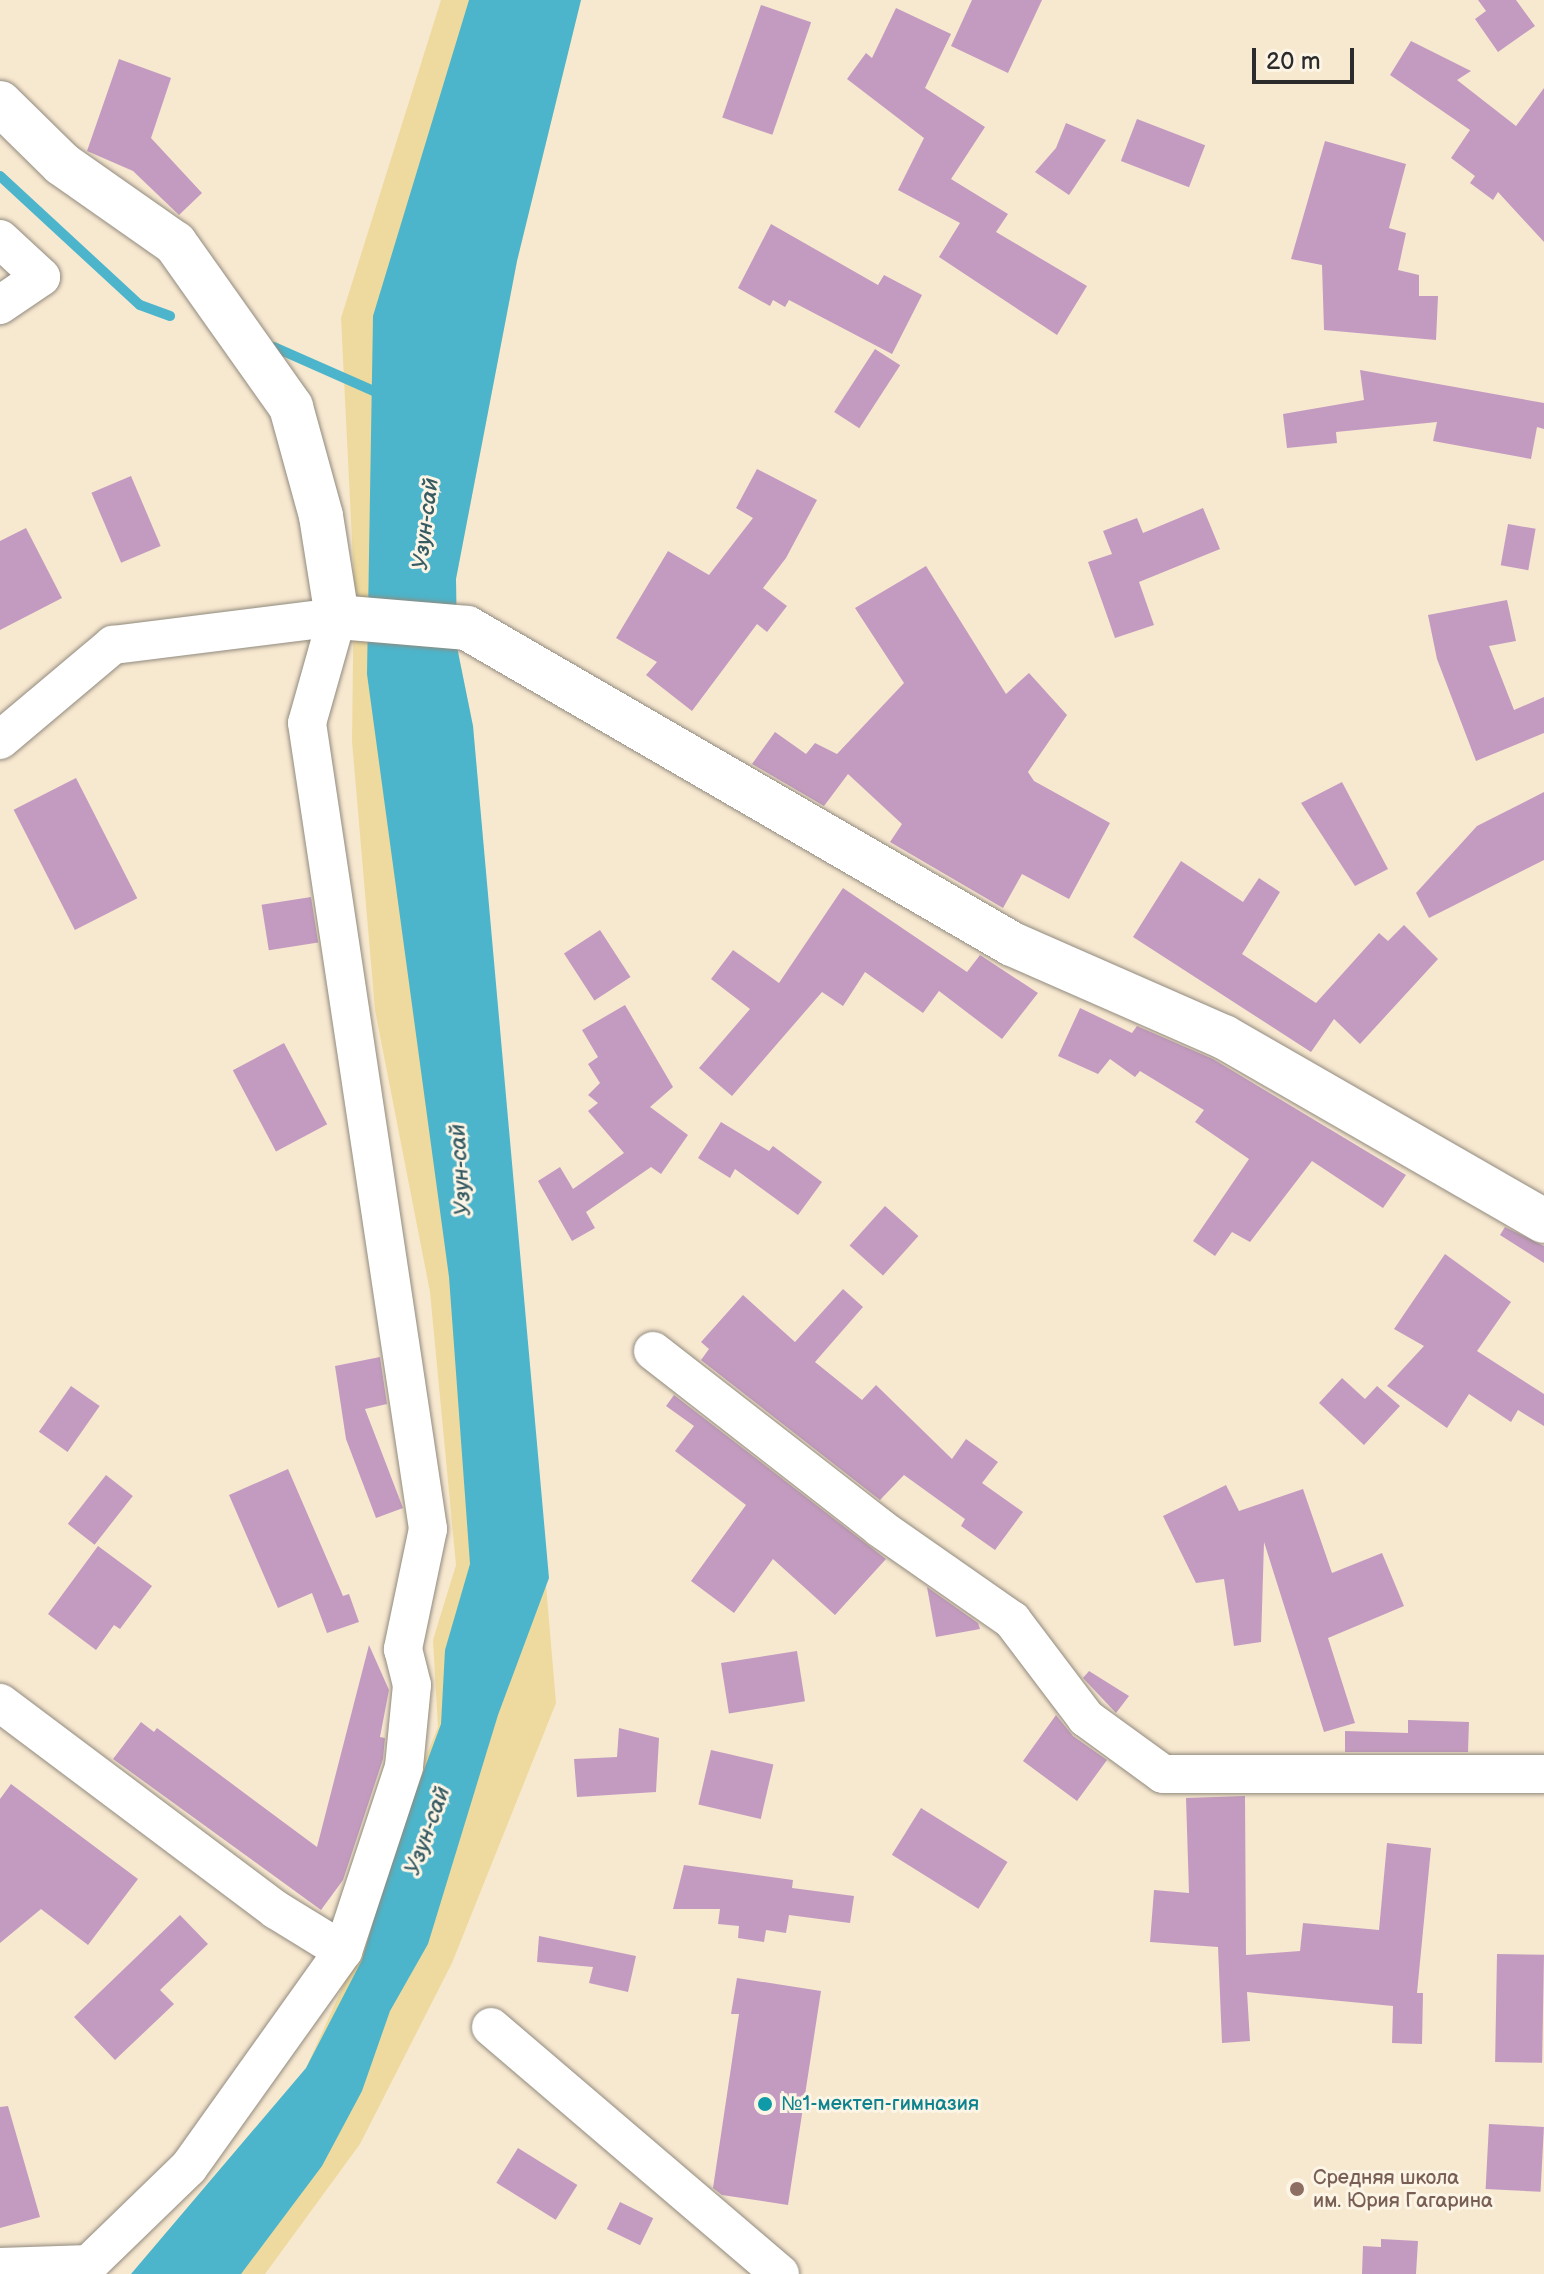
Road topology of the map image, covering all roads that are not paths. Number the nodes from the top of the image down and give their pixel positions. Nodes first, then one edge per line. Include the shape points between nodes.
1 (0, 103) edge
2 (0, 239) edge
3 (0, 305) edge
4 (347, 616) junction
5 (0, 740) edge
6 (1544, 1221) edge
7 (653, 1351) dead end
8 (0, 1703) edge
9 (1544, 1774) edge
10 (343, 1951) junction
11 (491, 2027) dead end
12 (0, 2267) edge
13 (780, 2274) edge

1 - 4 street via 62,164 175,243 291,407
2 - 3 street via 41,277
4 - 5 street via 113,645
4 - 6 street via 467,628 1012,944 1224,1037
4 - 10 street via 307,723 428,1529 403,1649 412,1685 404,1767
7 - 9 street via 880,1528 1012,1620 1086,1718 1163,1774
8 - 10 street via 276,1910
10 - 12 street via 189,2167 89,2264
11 - 13 street

